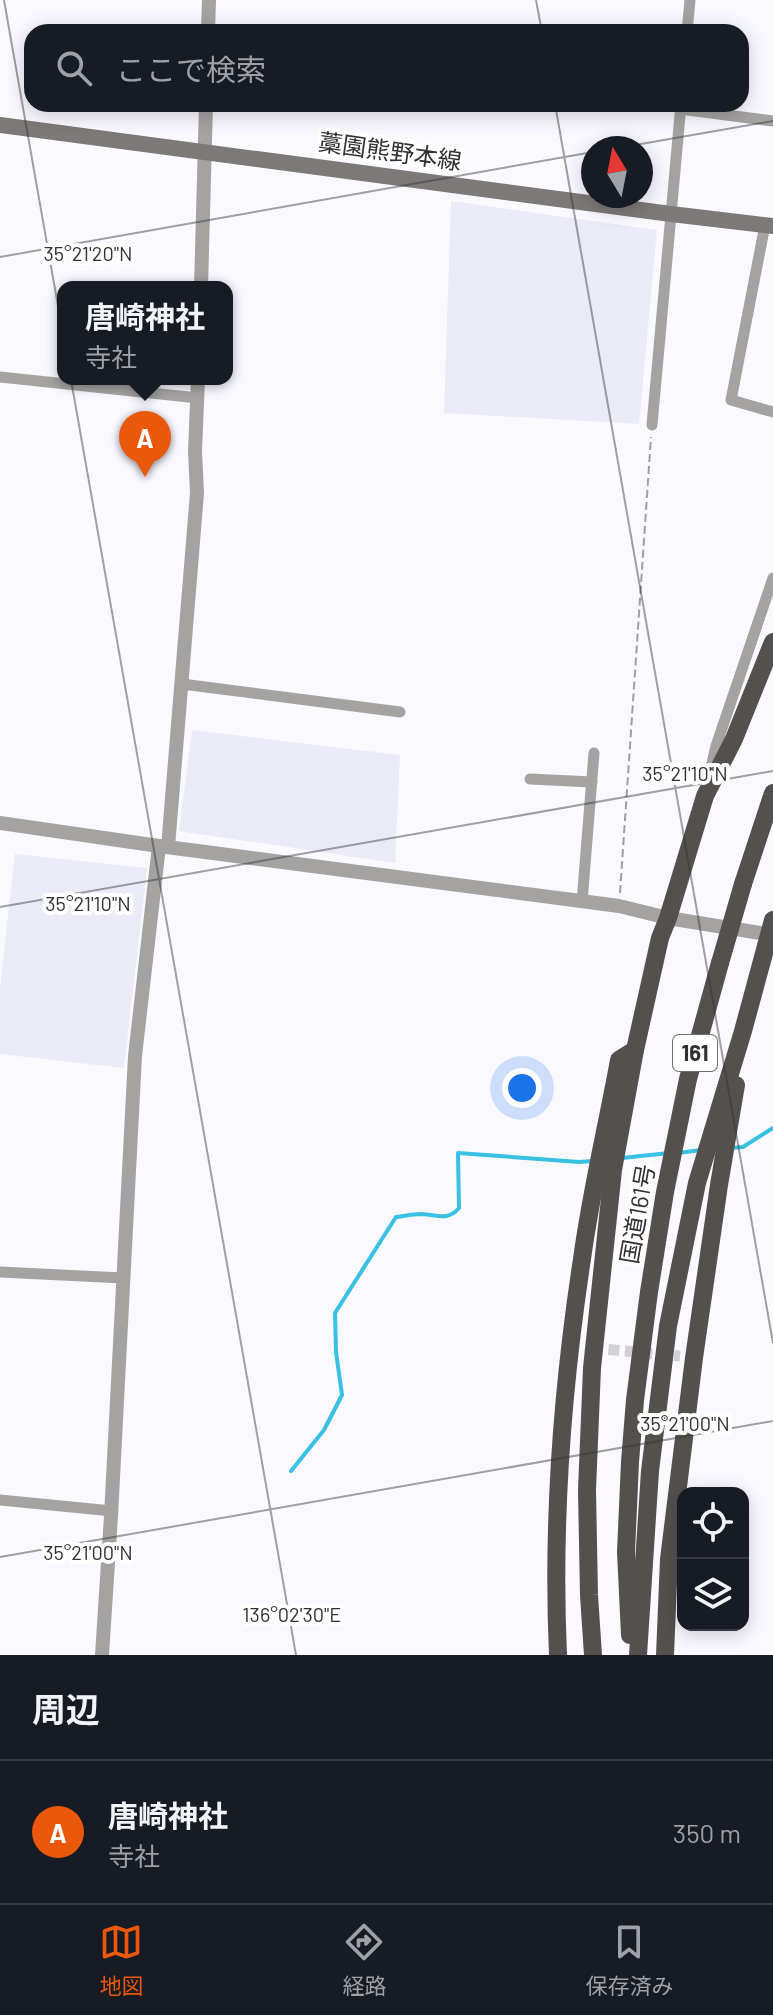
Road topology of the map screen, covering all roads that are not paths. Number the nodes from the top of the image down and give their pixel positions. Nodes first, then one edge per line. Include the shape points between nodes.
1 (209, 0) edge
2 (690, 0) edge
3 (208, 24) edge
4 (688, 24) edge
5 (206, 112) edge
6 (681, 112) edge
7 (714, 112) edge
8 (773, 121) edge
9 (0, 125) edge
10 (205, 152) junction
11 (671, 214) junction
12 (769, 225) edge
13 (201, 281) edge
14 (0, 377) edge
15 (57, 383) edge
16 (75, 385) edge
17 (198, 385) edge
18 (198, 398) junction
19 (773, 412) edge
20 (652, 425) road end
21 (773, 578) edge
22 (773, 642) edge
23 (182, 684) junction
24 (400, 712) dead end
25 (594, 753) dead end
26 (530, 779) dead end
27 (592, 782) junction
28 (773, 793) edge
29 (705, 796) junction
30 (0, 823) edge
31 (163, 847) junction
32 (582, 902) junction
33 (668, 918) junction
34 (772, 930) edge
35 (720, 1146) junction
36 (607, 1161) junction
37 (0, 1272) edge
38 (123, 1278) junction
39 (569, 1346) junction
40 (592, 1348) tunnel mouth
41 (0, 1500) edge
42 (112, 1511) junction
43 (102, 1655) edge
44 (558, 1655) edge
45 (593, 1655) edge
46 (631, 1655) edge
47 (638, 1655) edge
48 (665, 1655) edge

1 - 3 street
2 - 4 street
5 - 10 street
6 - 11 street
7 - 8 street
9 - 10 main road, 藁園熊野本線
10 - 11 main road, 藁園熊野本線
10 - 13 street
11 - 12 main road, 藁園熊野本線
11 - 20 street
12 - 19 street via 731,400
14 - 15 street
16 - 18 street
17 - 18 street
18 - 23 street via 197,493
21 - 29 street via 716,746
22 - 29 highway
23 - 24 street
23 - 31 street
25 - 27 street
26 - 27 street
27 - 32 street
28 - 46 highway, 国道161号 / 161, bridge via 688,1079 649,1292 635,1400 626,1552
29 - 33 highway
30 - 31 street
31 - 32 street
31 - 38 street via 135,1056
32 - 33 street
33 - 34 street
33 - 36 highway via 635,1050 619,1060
34 - 35 highway via 743,1031
35 - 47 highway via 704,1159 697,1183 668,1326 650,1471
35 - 48 highway via 687,1357
36 - 39 highway via 582,1255
36 - 45 highway via 587,1490
37 - 38 street
38 - 42 street
39 - 40 street
39 - 44 highway via 557,1487
41 - 42 street
42 - 43 street

